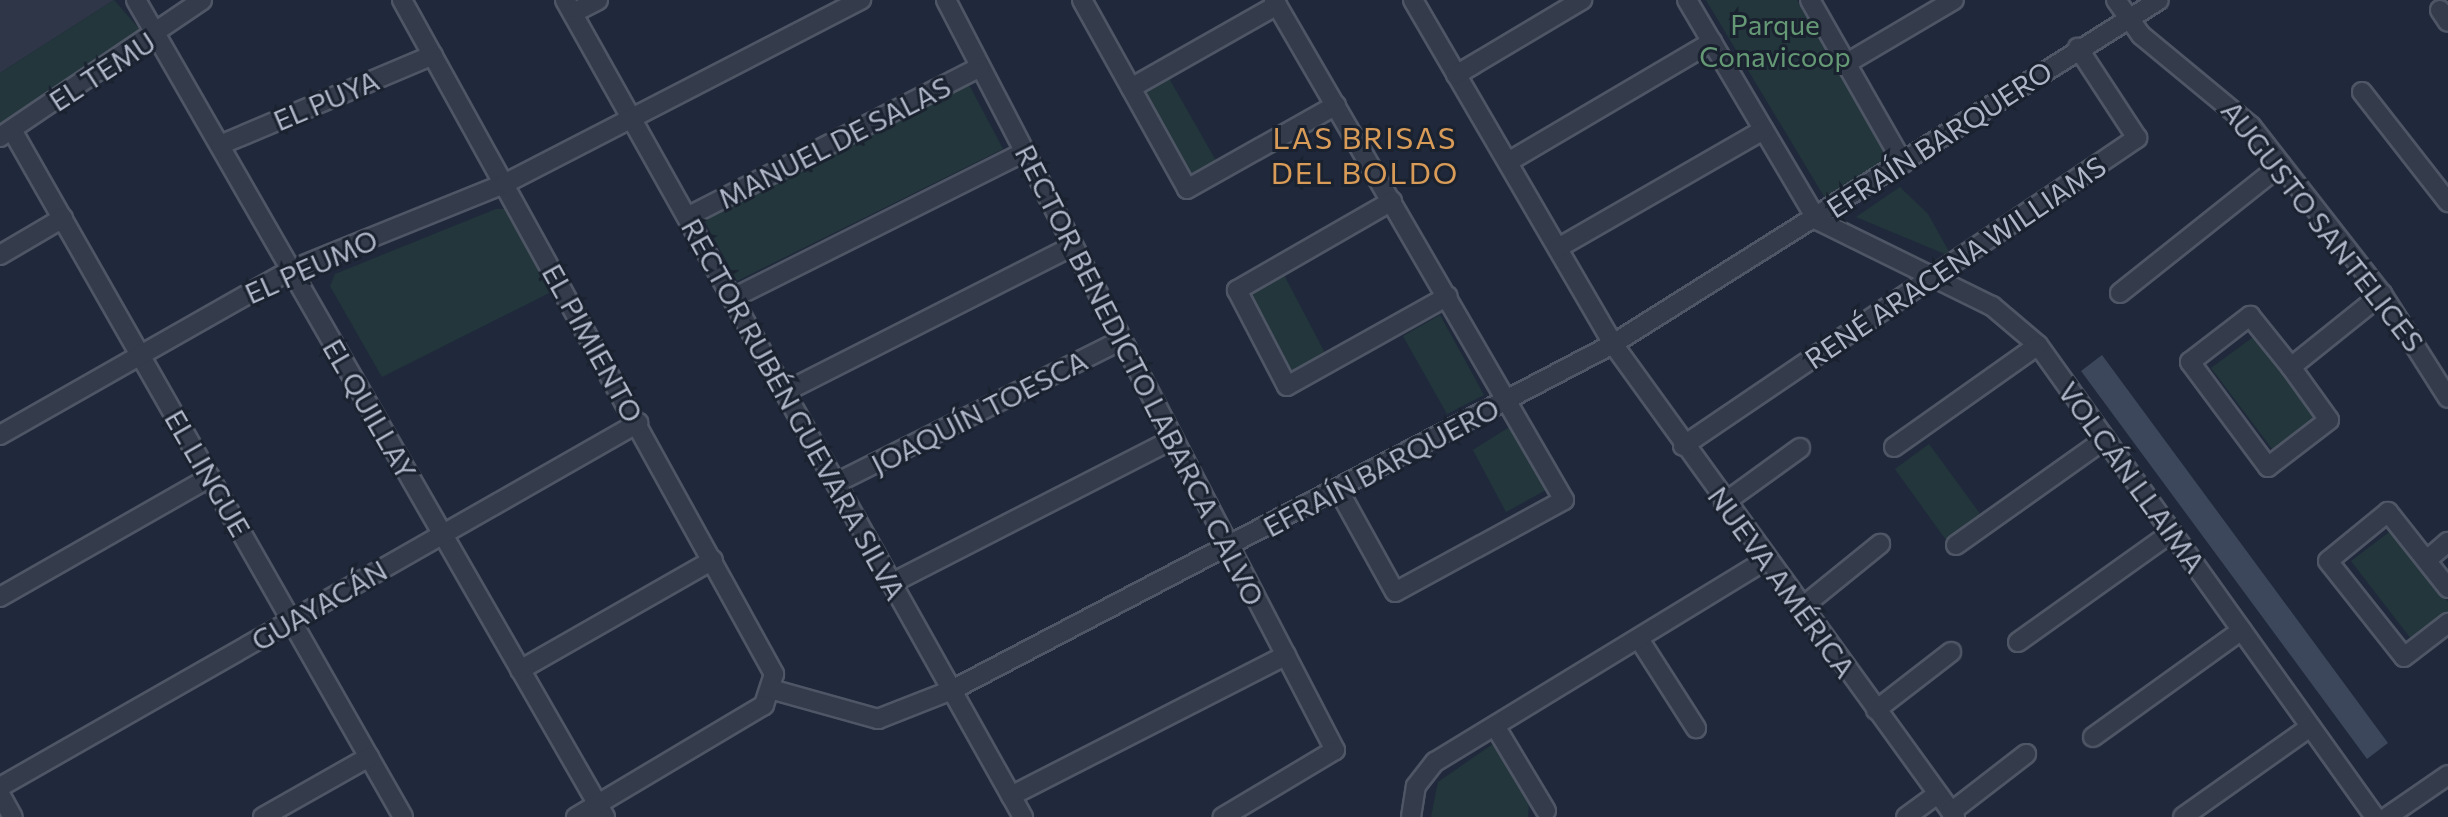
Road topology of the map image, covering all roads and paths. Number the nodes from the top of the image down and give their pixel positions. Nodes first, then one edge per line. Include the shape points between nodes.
1 (136, 0) edge
2 (202, 0) edge
3 (402, 0) edge
4 (598, 0) edge
5 (861, 0) edge
6 (946, 0) edge
7 (1082, 0) edge
8 (1413, 0) edge
9 (1582, 0) edge
10 (1687, 0) edge
11 (1810, 0) edge
12 (1954, 0) edge
13 (2116, 0) edge
14 (2159, 0) edge
15 (1276, 3) edge
16 (569, 6) edge
17 (2127, 19) junction
18 (157, 36) junction
19 (1712, 42) junction
20 (2078, 48) junction
21 (433, 55) junction
22 (1847, 63) junction
23 (980, 67) junction
24 (1456, 75) junction
25 (1131, 88) junction
26 (2362, 92) dead end
27 (1336, 105) junction
28 (632, 118) junction
29 (1763, 130) junction
30 (6, 134) edge
31 (220, 145) junction
32 (1024, 152) junction
33 (1508, 162) junction
34 (1903, 163) junction
35 (2281, 165) junction
36 (504, 184) junction
37 (1392, 201) junction
38 (2448, 202) edge
39 (687, 217) junction
40 (63, 218) junction
41 (1817, 220) junction
42 (1073, 246) junction
43 (1558, 248) junction
44 (0, 255) edge
45 (291, 270) junction
46 (1937, 276) junction
47 (2120, 293) dead end
48 (2382, 294) junction
49 (1448, 296) junction
50 (733, 298) junction
51 (1122, 340) junction
52 (1613, 344) junction
53 (2038, 345) junction
54 (140, 354) junction
55 (2291, 367) junction
56 (2443, 375) edge
57 (785, 392) junction
58 (2448, 398) edge
59 (1509, 400) junction
60 (638, 423) junction
61 (0, 435) edge
62 (1173, 439) junction
63 (2105, 439) junction
64 (1683, 446) junction
65 (1894, 447) dead end
66 (1800, 448) dead end
67 (210, 477) junction
68 (836, 483) junction
69 (1338, 489) junction
70 (1724, 503) junction
71 (2172, 532) junction
72 (442, 535) junction
73 (2448, 542) edge
74 (1880, 544) dead end
75 (1956, 545) dead end
76 (1229, 547) junction
77 (713, 560) junction
78 (1766, 560) junction
79 (2427, 560) junction
80 (892, 583) junction
81 (2448, 588) edge
82 (0, 597) edge
83 (1801, 608) junction
84 (292, 621) junction
85 (2448, 623) edge
86 (2242, 630) junction
87 (1639, 639) junction
88 (2018, 642) dead end
89 (1951, 652) dead end
90 (1286, 655) junction
91 (520, 670) junction
92 (774, 690) junction
93 (952, 690) junction
94 (1876, 710) junction
95 (1495, 726) junction
96 (2310, 727) junction
97 (1696, 728) dead end
98 (2093, 737) dead end
99 (2026, 754) dead end
100 (369, 757) junction
101 (2448, 775) edge
102 (0, 787) edge
103 (0, 794) edge
104 (1938, 794) junction
105 (1011, 796) junction
106 (601, 811) edge
107 (1546, 811) dead end
108 (1953, 814) edge
109 (13, 817) edge
110 (263, 817) edge
111 (403, 817) edge
112 (576, 817) edge
113 (1023, 817) edge
114 (1223, 817) edge
115 (1411, 817) edge
116 (1906, 817) edge
117 (2183, 817) edge
118 (2375, 817) edge
119 (2387, 817) edge

1 - 18 street, EL QUILLAY
2 - 18 street, EL TEMU
3 - 21 street, EL PIMIENTO
4 - 16 street
5 - 28 street, EL PEUMO
6 - 23 street, RECTOR BENEDICTO LABARCA CALVO
7 - 25 street
8 - 24 street, NUEVA AMÉRICA
9 - 24 street
10 - 19 street
11 - 22 street
12 - 22 street
13 - 17 street, AUGUSTO SANTELICES
14 - 17 street, EFRAÍN BARQUERO
15 - 25 street
15 - 27 street
16 - 28 street, RECTOR RUBÉN GUEVARA SILVA
17 - 20 street, EFRAÍN BARQUERO
17 - 35 street, AUGUSTO SANTELICES via 2229,102
18 - 30 street, EL TEMU
18 - 31 street, EL QUILLAY
19 - 29 street
19 - 33 street
20 - 34 street, EFRAÍN BARQUERO
20 - 46 street, RENÉ ARACENA WILLIAMS via 2137,138
21 - 31 street, EL PUYA
21 - 36 street, EL PIMIENTO
22 - 34 street
23 - 32 street, RECTOR BENEDICTO LABARCA CALVO
23 - 39 street, MANUEL DE SALAS
24 - 33 street, NUEVA AMÉRICA
25 - 27 street via 1187,189
26 - 38 street
27 - 37 street
28 - 36 street, EL PEUMO
28 - 39 street, RECTOR RUBÉN GUEVARA SILVA
29 - 41 street
29 - 43 street
30 - 40 street, EL LINGUE
31 - 45 street, EL QUILLAY
32 - 42 street, RECTOR BENEDICTO LABARCA CALVO
32 - 50 street
33 - 43 street, NUEVA AMÉRICA
34 - 41 street, EFRAÍN BARQUERO
35 - 47 street
35 - 48 street, AUGUSTO SANTELICES
36 - 45 street, EL PEUMO
36 - 60 street, EL PIMIENTO
37 - 49 street
37 - 49 street via 1237,290 1287,386
39 - 50 street, RECTOR RUBÉN GUEVARA SILVA
40 - 44 street
40 - 54 street, EL LINGUE
41 - 46 street, VOLCÁN LLAIMA
41 - 52 street, EFRAÍN BARQUERO
42 - 51 street, RECTOR BENEDICTO LABARCA CALVO
42 - 57 street
43 - 52 street, NUEVA AMÉRICA
45 - 54 street, EL PEUMO
45 - 72 street, EL QUILLAY
46 - 53 street, VOLCÁN LLAIMA via 1992,306
46 - 64 street, RENÉ ARACENA WILLIAMS
48 - 55 street
48 - 56 street, AUGUSTO SANTELICES
49 - 59 street
50 - 57 street, RECTOR RUBÉN GUEVARA SILVA
51 - 62 street, RECTOR BENEDICTO LABARCA CALVO
51 - 68 street, JOAQUÍN TOESCA
52 - 59 street, EFRAÍN BARQUERO
52 - 64 street, NUEVA AMÉRICA
53 - 63 street, VOLCÁN LLAIMA
53 - 65 street
54 - 61 street, EL PEUMO
54 - 67 street, EL LINGUE
55 - 55 street via 2250,316 2190,362 2268,467 2329,420
56 - 58 street, AUGUSTO SANTELICES
57 - 68 street, RECTOR RUBÉN GUEVARA SILVA
59 - 69 street, EFRAÍN BARQUERO
59 - 69 street via 1564,500 1395,592
60 - 72 street, GUAYACÁN
60 - 77 street, EL PIMIENTO
62 - 76 street, RECTOR BENEDICTO LABARCA CALVO
62 - 80 street
63 - 71 street, VOLCÁN LLAIMA
63 - 75 street
64 - 70 street, NUEVA AMÉRICA
66 - 70 street
67 - 82 street
67 - 84 street, EL LINGUE
68 - 80 street, RECTOR RUBÉN GUEVARA SILVA
69 - 76 street, EFRAÍN BARQUERO
70 - 78 street, NUEVA AMÉRICA
71 - 86 street, VOLCÁN LLAIMA
71 - 88 street
72 - 84 street, GUAYACÁN
72 - 91 street, EL QUILLAY
73 - 79 street
74 - 83 street
76 - 90 street, RECTOR BENEDICTO LABARCA CALVO
76 - 93 street, EFRAÍN BARQUERO
77 - 91 street
77 - 92 street, EL PIMIENTO via 772,666
78 - 83 street, NUEVA AMÉRICA
78 - 87 street
79 - 81 street
79 - 85 street via 2388,512 2328,561 2404,657
80 - 93 street, RECTOR RUBÉN GUEVARA SILVA
83 - 94 street, NUEVA AMÉRICA
84 - 100 street, EL LINGUE
84 - 102 street, GUAYACÁN
86 - 96 street, VOLCÁN LLAIMA
86 - 98 street
87 - 95 street
87 - 97 street
89 - 94 street
90 - 105 street
90 - 114 street, RECTOR BENEDICTO LABARCA CALVO via 1335,750
91 - 106 street, EL QUILLAY
92 - 93 street, EFRAÍN BARQUERO via 878,719
92 - 106 street via 757,710
93 - 105 street, RECTOR RUBÉN GUEVARA SILVA
94 - 104 street, NUEVA AMÉRICA
95 - 107 street
95 - 115 street via 1427,768
96 - 117 street
96 - 118 street, VOLCÁN LLAIMA
99 - 108 street
100 - 110 street
100 - 111 street, EL LINGUE
101 - 119 street
103 - 109 street
104 - 108 street, NUEVA AMÉRICA
104 - 116 street
105 - 113 street, RECTOR RUBÉN GUEVARA SILVA
106 - 112 street

